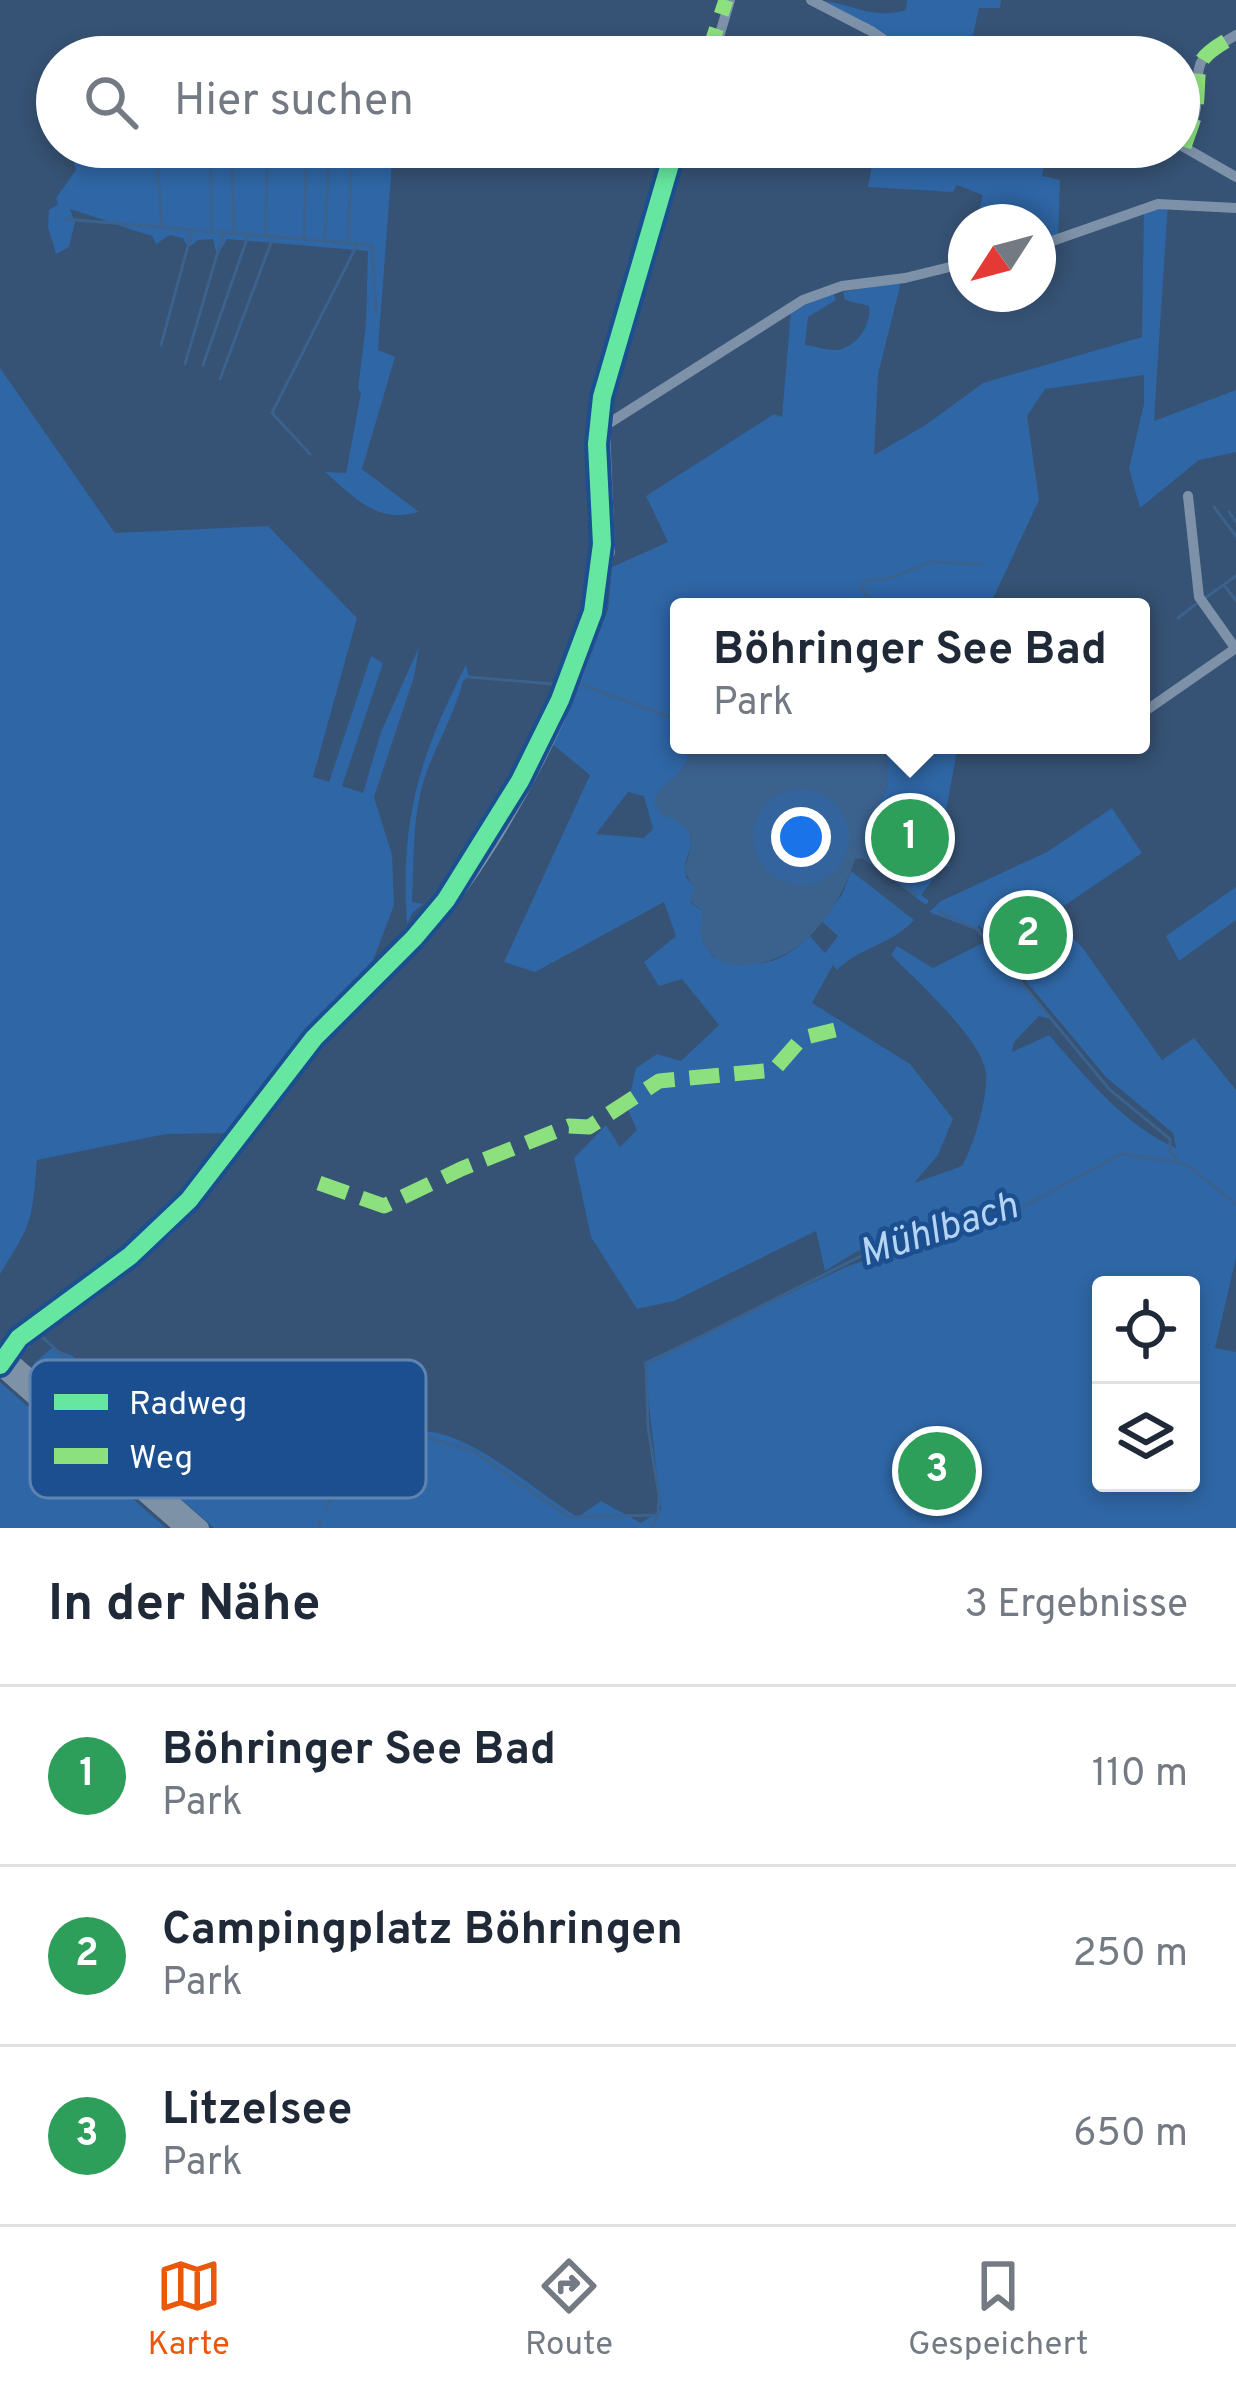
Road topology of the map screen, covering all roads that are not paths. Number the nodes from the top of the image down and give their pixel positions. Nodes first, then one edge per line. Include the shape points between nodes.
1 (730, 0) edge
2 (811, 0) edge
3 (1236, 35) edge
4 (720, 36) edge
5 (878, 36) edge
6 (1200, 63) edge
7 (1200, 156) edge
8 (675, 168) edge
9 (1236, 177) edge
10 (1236, 208) edge
11 (1056, 240) edge
12 (948, 267) edge
13 (603, 427) junction
14 (1188, 496) dead end
15 (608, 552) joint
16 (1236, 648) edge
17 (1150, 708) edge
18 (8, 1353) edge
19 (0, 1366) edge
20 (22, 1378) junction
21 (30, 1385) edge
22 (30, 1385) edge
23 (151, 1498) edge
24 (165, 1498) edge
25 (183, 1528) edge
26 (201, 1528) edge

1 - 4 street
2 - 5 street
3 - 6 street
7 - 9 street
8 - 13 street
10 - 11 street via 1158,203
12 - 13 street via 803,300
13 - 15 main road
14 - 16 street via 1199,597
15 - 18 street via 596,623 556,722 446,911 319,1042 176,1223
16 - 17 street
18 - 20 highway, bridge
19 - 20 highway, bridge
20 - 21 highway
20 - 22 highway
23 - 25 highway
24 - 26 highway

